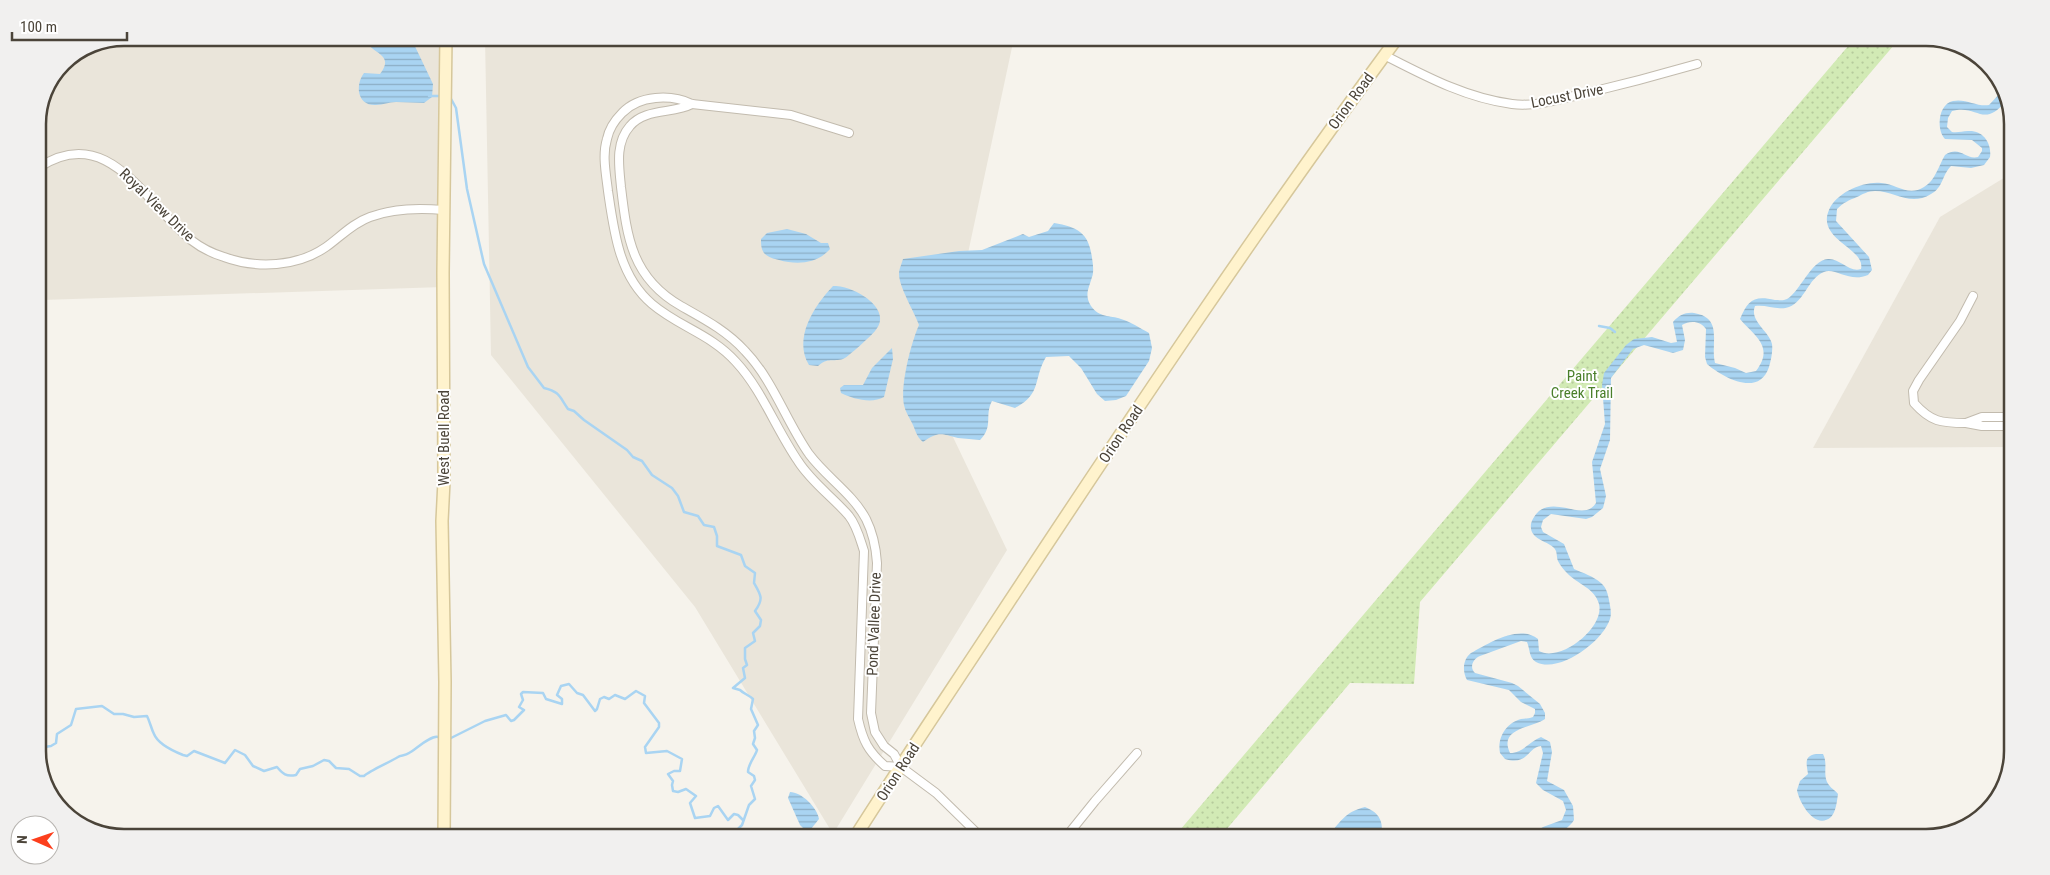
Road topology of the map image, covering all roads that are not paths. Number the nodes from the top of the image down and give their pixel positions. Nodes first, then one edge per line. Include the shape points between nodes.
1 (446, 46) edge
2 (1391, 46) edge
3 (1384, 55) junction
4 (1697, 64) dead end
5 (692, 104) junction
6 (849, 133) dead end
7 (46, 162) edge
8 (444, 210) junction
9 (625, 220) junction
10 (612, 222) junction
11 (1973, 296) dead end
12 (731, 337) junction
13 (723, 349) junction
14 (2004, 417) edge
15 (1966, 423) junction
16 (2004, 426) edge
17 (794, 430) junction
18 (783, 437) junction
19 (864, 558) junction
20 (876, 558) junction
21 (859, 690) junction
22 (872, 690) junction
23 (878, 736) junction
24 (866, 745) junction
25 (1137, 753) dead end
26 (901, 767) junction
27 (444, 829) edge
28 (861, 829) edge
29 (972, 829) edge
30 (1073, 829) edge

1 - 8 main road, West Buell Road
2 - 3 main road, Orion Road
3 - 4 street, Locust Drive via 1436,82 1479,97 1532,105
3 - 26 main road, Orion Road via 1231,270
5 - 6 street, Pond Vallee Drive via 791,115
5 - 9 street, Pond Vallee Drive via 682,110 654,112 645,116 630,125 623,135 619,168
5 - 10 street, Pond Vallee Drive via 680,98 645,100 634,104 616,120 604,153
7 - 8 street, Royal View Drive via 76,154 91,154 110,162 127,174 192,241 224,257 255,265 271,265 310,256 350,228 386,212 420,208
8 - 27 main road, West Buell Road
9 - 10 street
9 - 12 street, Pond Vallee Drive via 633,251 661,294
10 - 13 street, Pond Vallee Drive via 624,266 642,294 653,305
11 - 15 street via 1913,391 1914,403 1930,419
12 - 13 street
12 - 17 street, Pond Vallee Drive via 762,373
13 - 18 street, Pond Vallee Drive via 752,383
14 - 15 street via 1982,417
15 - 16 street
17 - 18 street
17 - 20 street, Pond Vallee Drive via 820,468 853,500 866,520 875,544
18 - 19 street, Pond Vallee Drive via 811,479 850,517 860,538
19 - 20 street, Pond Vallee Drive
19 - 21 street, Pond Vallee Drive
20 - 22 street, Pond Vallee Drive
21 - 22 street, Pond Vallee Drive
21 - 24 street, Pond Vallee Drive via 858,719
22 - 23 street, Pond Vallee Drive via 871,713
23 - 24 street
23 - 26 street, Pond Vallee Drive
24 - 26 street, Pond Vallee Drive via 885,766
25 - 30 street
26 - 28 main road, Orion Road
26 - 29 street via 936,793

